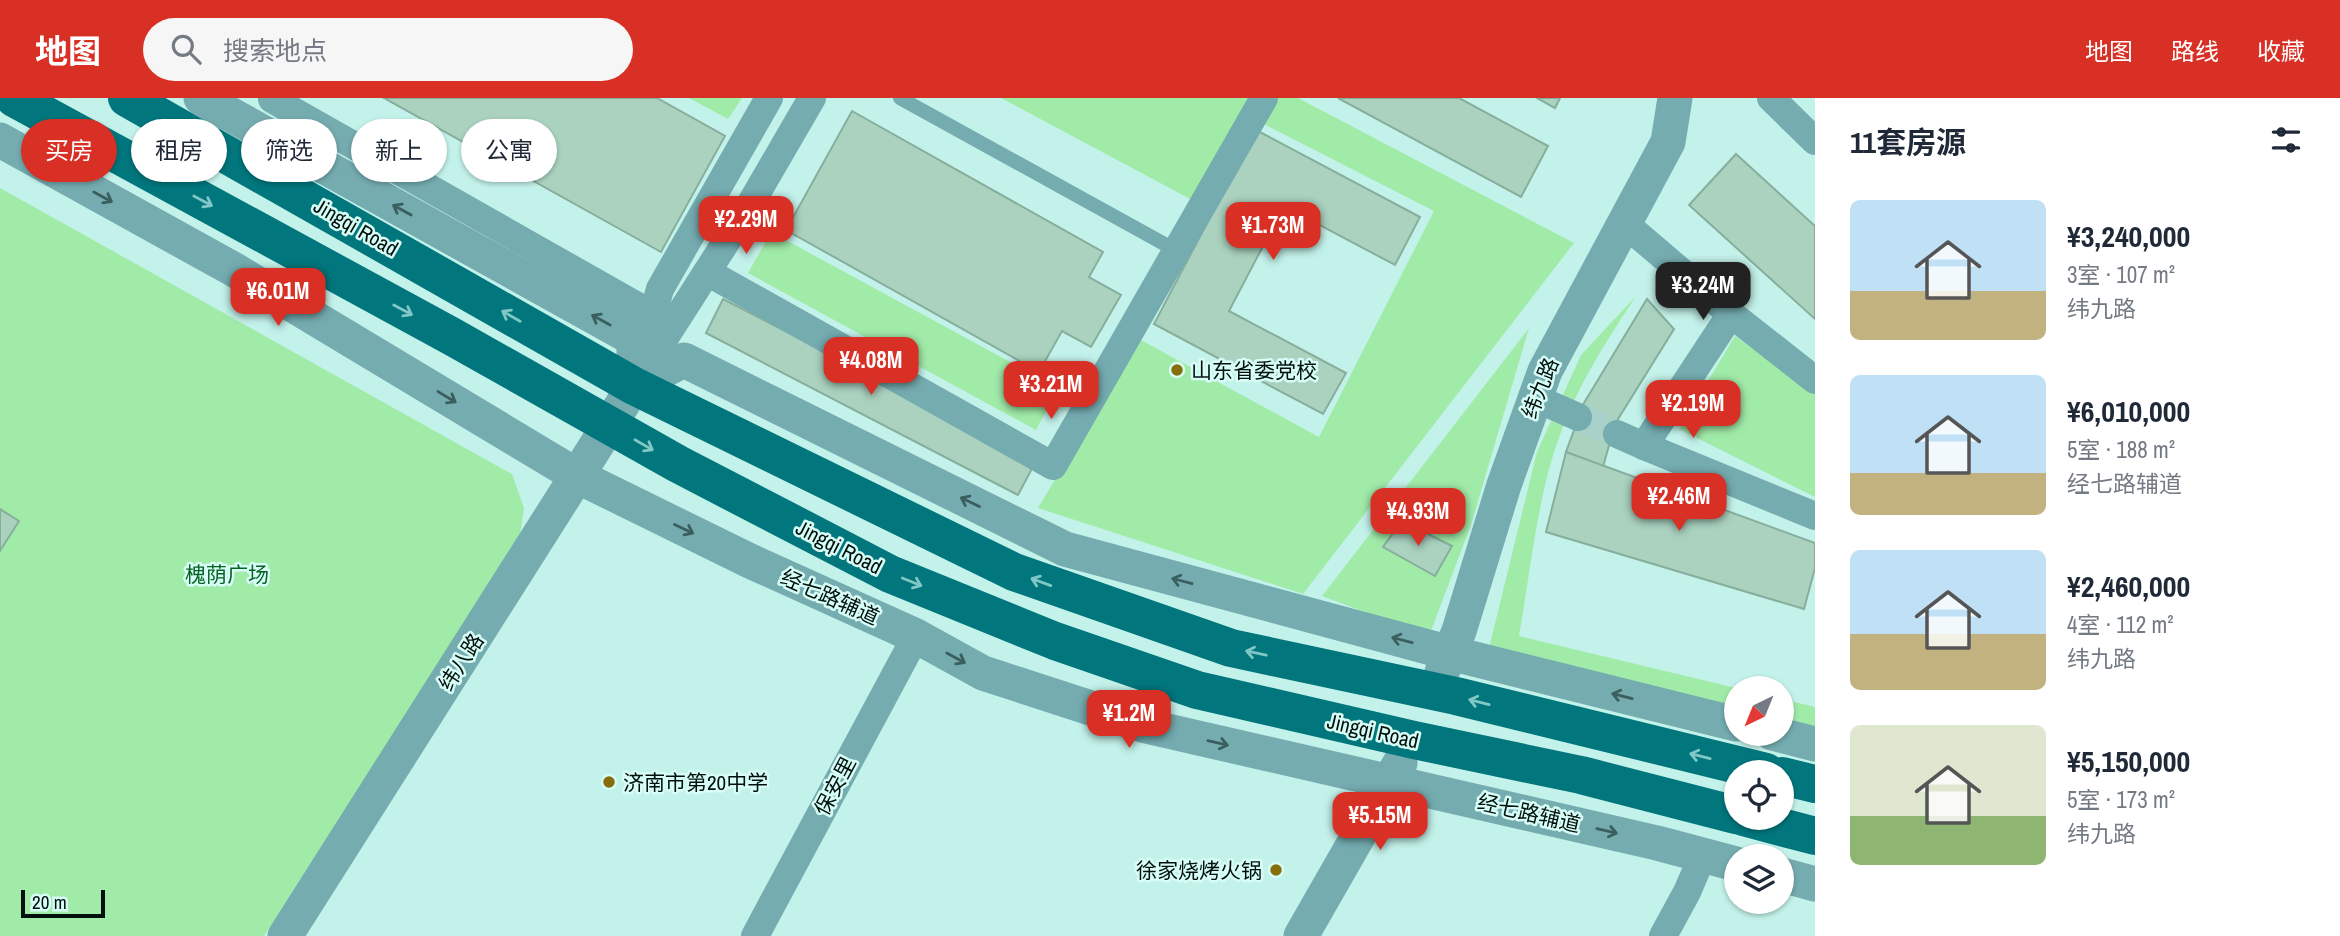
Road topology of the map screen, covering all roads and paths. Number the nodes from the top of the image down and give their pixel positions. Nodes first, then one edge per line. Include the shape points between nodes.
1 (14, 98) edge
2 (127, 98) edge
3 (201, 98) edge
4 (272, 98) edge
5 (769, 98) edge
6 (812, 98) edge
7 (900, 98) edge
8 (1264, 98) edge
9 (1675, 98) edge
10 (1771, 98) edge
11 (256, 119) edge
12 (241, 120) edge
13 (0, 140) edge
14 (1815, 141) edge
15 (337, 174) edge
16 (1624, 223) junction
17 (1177, 251) junction
18 (707, 272) junction
19 (1731, 314) junction
20 (653, 315) junction
21 (1815, 380) edge
22 (635, 386) junction
23 (1535, 398) junction
24 (1578, 416) tunnel mouth
25 (611, 426) junction
26 (1617, 434) tunnel mouth
27 (1644, 446) junction
28 (579, 477) junction
29 (1815, 516) edge
30 (916, 636) junction
31 (1450, 653) junction
32 (1434, 692) junction
33 (1724, 721) edge
34 (1794, 739) edge
35 (1414, 740) junction
36 (1815, 744) edge
37 (1724, 762) edge
38 (1794, 779) edge
39 (1389, 780) junction
40 (1815, 784) edge
41 (1724, 812) edge
42 (1792, 830) edge
43 (1815, 836) edge
44 (1720, 860) edge
45 (1794, 878) edge
46 (1815, 884) edge
47 (285, 936) edge
48 (754, 936) edge
49 (1301, 936) edge
50 (1663, 936) edge

1 -> 25 main road, Jingqi Road
22 -> 2 main road, Jingqi Road
3 - 12 street
4 - 11 street
4 - 20 street
5 - 20 street via 660,289
6 - 18 street
7 - 17 lane
8 - 17 street
9 - 16 street, 纬九路 via 1668,142
10 - 14 street
13 -> 28 street, 经七路辅道 via 233,269
22 -> 15 street via 634,339
16 - 19 street
16 - 23 street, 纬九路
17 - 18 street via 1053,466
18 - 22 street
19 - 21 street
19 - 27 street
20 - 22 street
22 - 25 street, 纬八路
31 -> 22 street via 1065,549 684,360
32 -> 22 main road, Jingqi Road via 1231,648 1014,572
23 - 24 street
23 - 31 street, 纬九路
25 - 28 street, 纬八路
25 -> 35 main road, Jingqi Road via 890,574 1055,641 1197,690
26 - 27 street
27 - 29 street
28 -> 30 street, 经七路辅道
28 - 47 street, 纬八路
30 -> 39 street, 经七路辅道 via 983,673 1146,726
30 - 48 street, 保安里
31 - 32 street, 纬九路
33 -> 31 street
37 -> 32 main road, Jingqi Road
34 - 36 street
35 - 39 street
35 - 41 main road, Jingqi Road via 1581,775
38 - 40 main road
39 -> 44 street, 经七路辅道
39 - 49 street
42 - 43 main road
44 - 50 street via 1687,892
45 - 46 street

